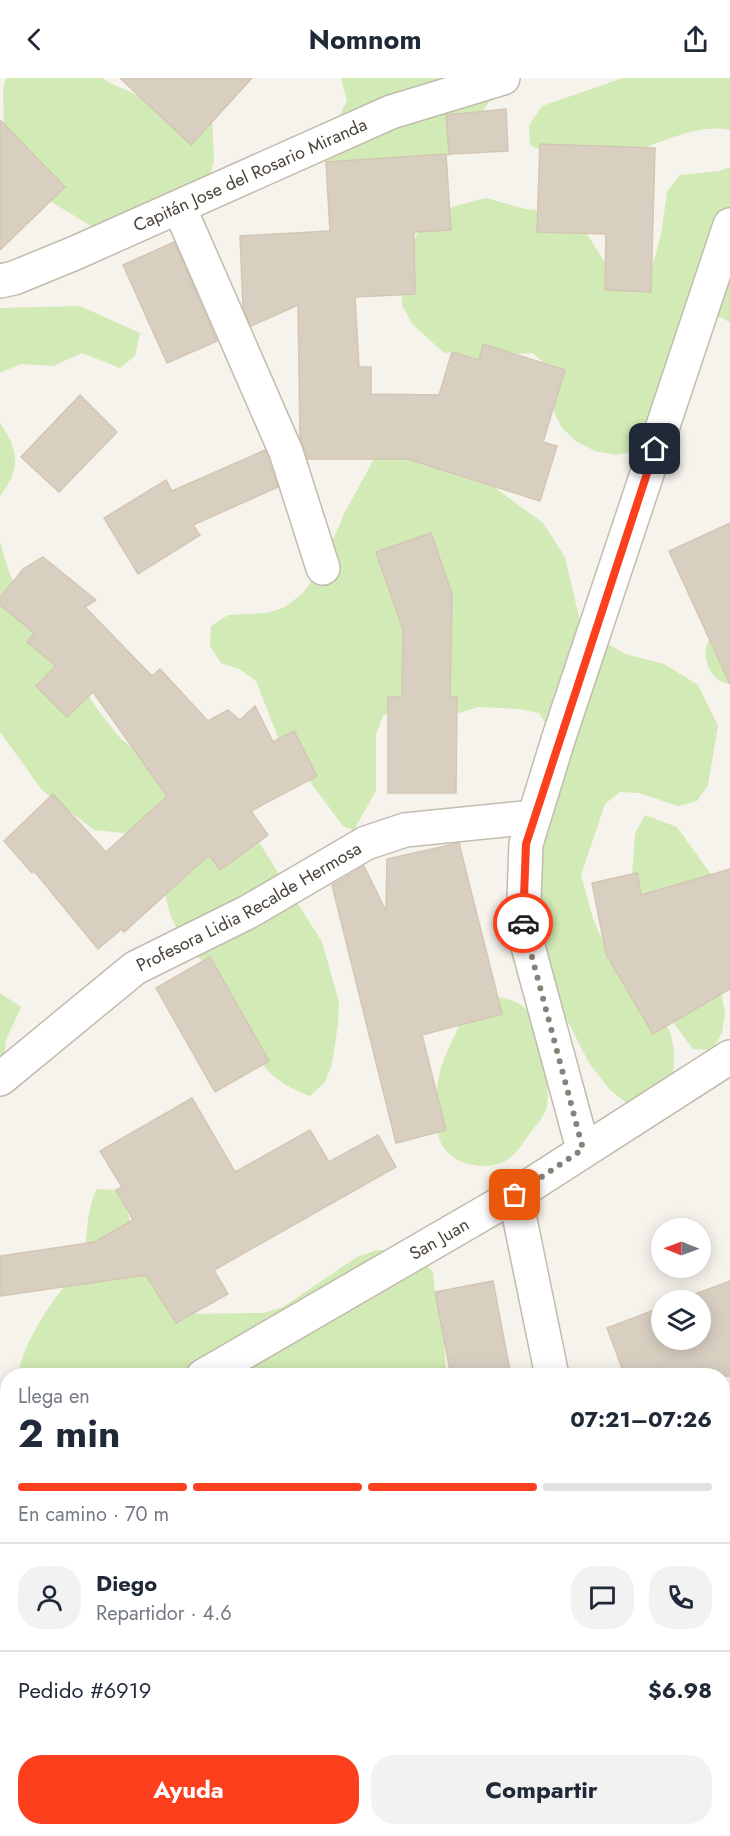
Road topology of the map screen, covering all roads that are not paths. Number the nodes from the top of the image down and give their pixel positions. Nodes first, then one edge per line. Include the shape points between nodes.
1 (502, 78) edge
2 (179, 207) junction
3 (730, 225) edge
4 (0, 281) edge
5 (323, 568) dead end
6 (534, 817) junction
7 (730, 1057) edge
8 (0, 1079) edge
9 (583, 1149) junction
10 (515, 1195) junction
11 (217, 1368) edge
12 (550, 1368) edge

1 - 2 street, Capitán Jose del Rosario Miranda via 391,112
2 - 4 street, Capitán Jose del Rosario Miranda
2 - 5 street via 286,452
3 - 6 street
6 - 8 street, Profesora Lidia Recalde Hermosa via 405,830 366,843 248,912 135,968
6 - 9 street via 526,844 523,928
7 - 9 street, San Juan
9 - 10 street, San Juan
10 - 11 street, San Juan
10 - 12 street

